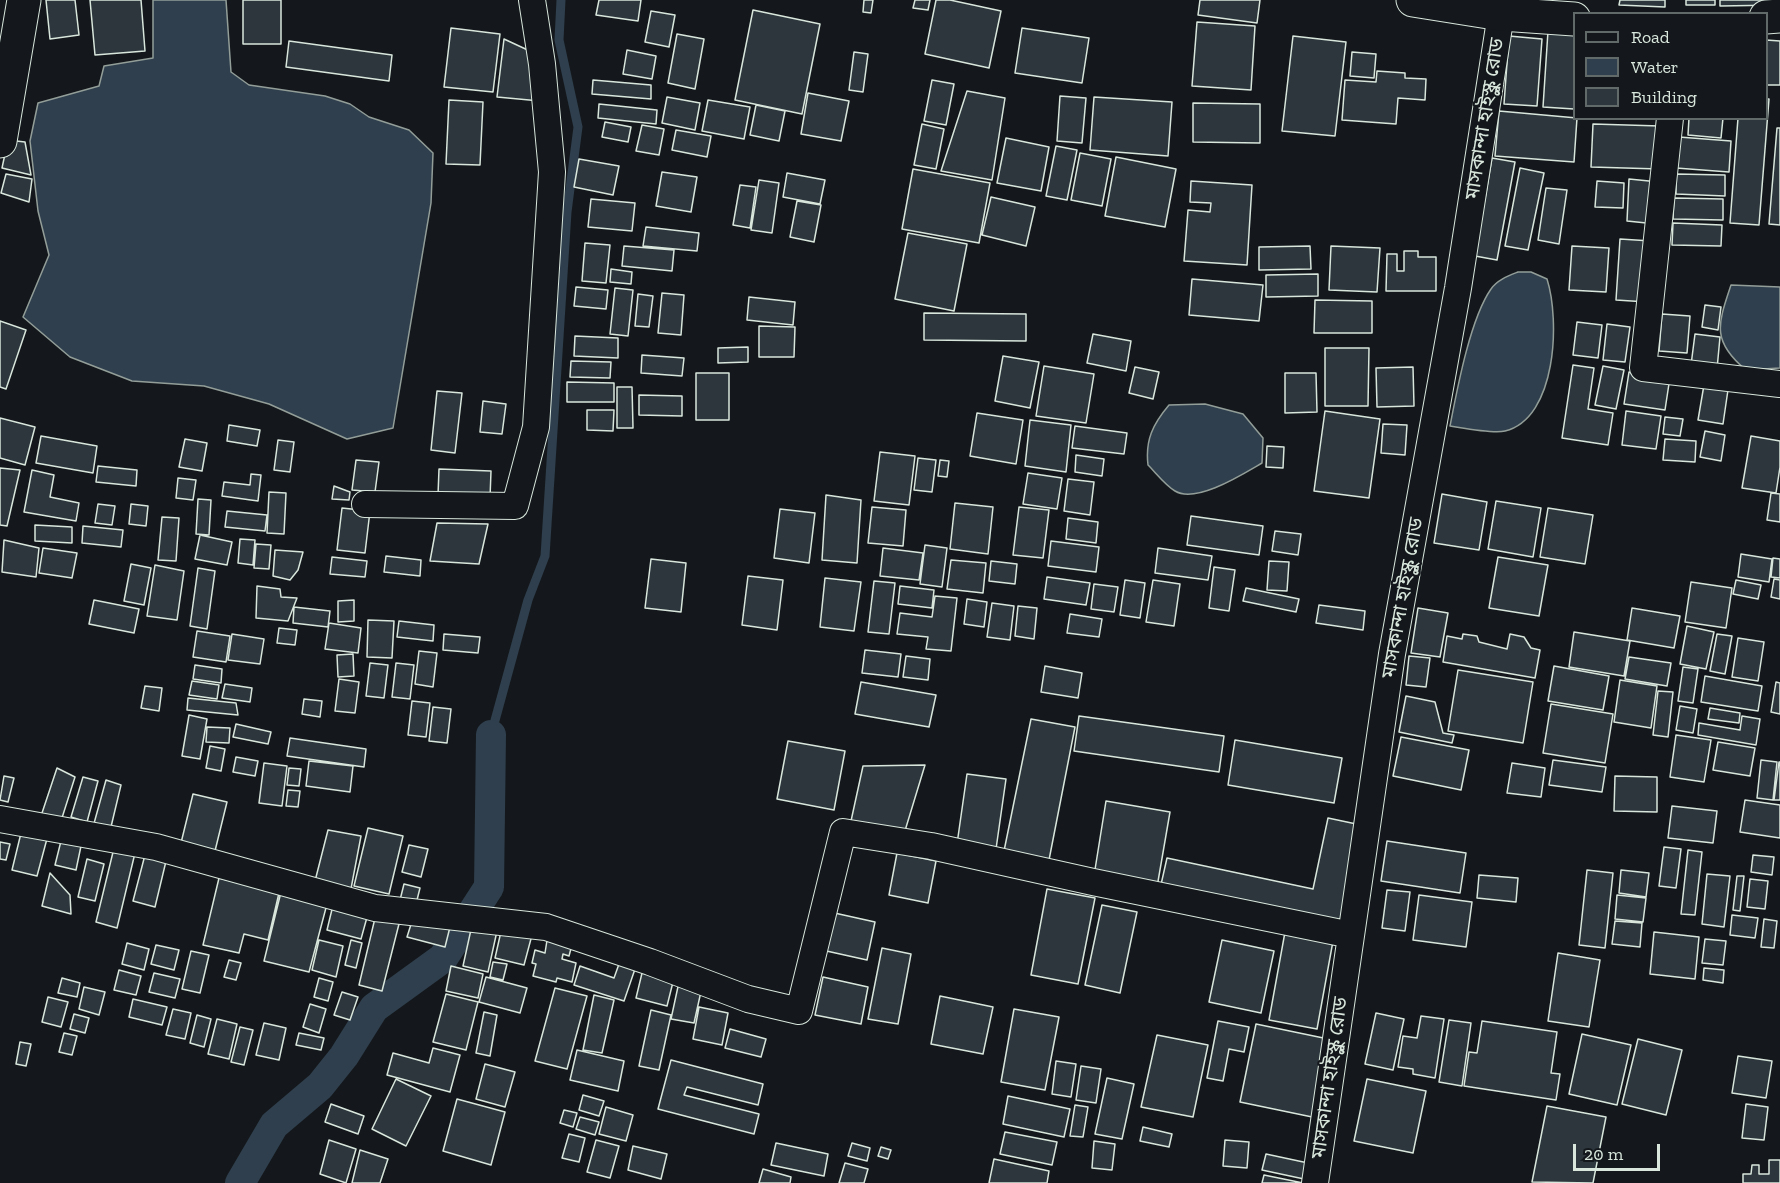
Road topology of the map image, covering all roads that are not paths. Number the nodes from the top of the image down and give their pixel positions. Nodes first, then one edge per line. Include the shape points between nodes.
1 (24, 0) edge
2 (532, 0) edge
3 (1413, 0) edge
4 (1501, 14) junction
5 (1573, 19) edge
6 (1670, 120) edge
7 (0, 141) edge
8 (1780, 384) edge
9 (365, 504) dead end
10 (0, 819) edge
11 (1351, 934) junction
12 (1315, 1183) edge

1 - 7 street
2 - 9 street via 552,172 536,427 515,506
3 - 4 street
4 - 5 street
4 - 11 street, মাসকান্দা হাইস্কুল রোড via 1458,288 1392,654
6 - 8 street via 1643,368
10 - 11 street via 156,847 375,908 546,927 748,999 799,1011 843,832 931,846
11 - 12 street, মাসকান্দা হাইস্কুল রোড

